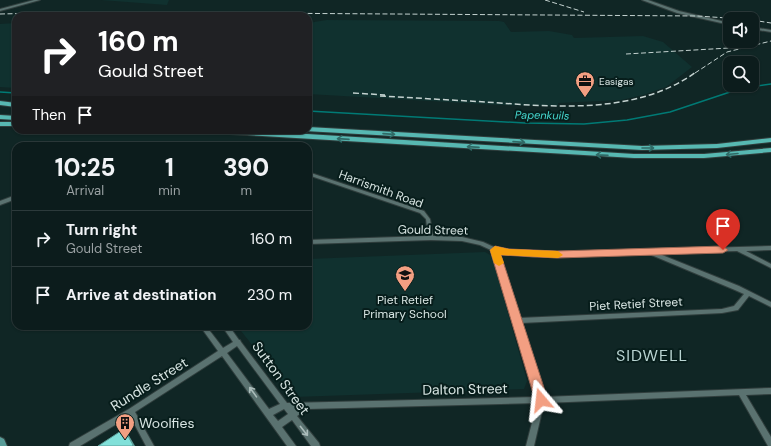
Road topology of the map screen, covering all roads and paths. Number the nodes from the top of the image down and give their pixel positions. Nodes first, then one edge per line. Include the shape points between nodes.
1 (29, 0) edge
2 (38, 0) edge
3 (644, 0) edge
4 (0, 9) edge
5 (723, 22) edge
6 (759, 29) edge
7 (771, 31) edge
8 (0, 104) edge
9 (12, 105) edge
10 (0, 109) edge
11 (12, 110) edge
12 (0, 117) edge
13 (12, 118) edge
14 (0, 124) edge
15 (12, 124) edge
16 (312, 128) edge
17 (265, 134) edge
18 (771, 140) edge
19 (771, 150) edge
20 (312, 174) edge
21 (12, 198) edge
22 (0, 203) edge
23 (431, 238) junction
24 (312, 242) edge
25 (771, 248) edge
26 (738, 249) junction
27 (495, 250) junction
28 (648, 252) junction
29 (771, 266) edge
30 (748, 293) junction
31 (771, 305) edge
32 (517, 321) junction
33 (206, 330) edge
34 (228, 330) edge
35 (238, 342) junction
36 (224, 352) junction
37 (771, 391) edge
38 (742, 394) junction
39 (541, 400) junction
40 (284, 406) junction
41 (304, 406) junction
42 (131, 411) junction
43 (269, 414) junction
44 (291, 415) junction
45 (277, 426) junction
46 (0, 443) edge
47 (771, 444) edge
48 (1, 446) edge
49 (73, 446) edge
50 (150, 446) edge
51 (292, 446) edge
52 (316, 446) edge
53 (530, 446) edge

1 - 4 main road
2 - 4 main road
3 - 5 main road via 685,14
6 - 7 main road
8 - 9 highway
10 - 11 highway
12 - 13 highway
14 - 15 highway
16 -> 18 highway via 642,148 717,146
19 -> 17 highway via 704,156 634,156
20 - 23 street, Harrismith Road via 422,212 428,219
21 - 22 street
23 - 24 street, Gould Street
23 - 27 street, Gould Street via 472,240
25 - 26 street, Gould Street
26 - 28 street, Gould Street
26 - 29 street
27 - 28 street, Gould Street via 533,255
27 - 32 street
28 - 30 street
30 - 31 street
30 - 32 street, Piet Retief Street via 736,308 722,312
32 - 39 street
33 - 36 street
34 - 35 street, Sutton Street
35 - 36 street, Rundle Street
35 - 40 street, Sutton Street
36 - 42 street, Rundle Street
43 -> 36 street
37 - 38 street, Dalton Street
38 - 39 street, Dalton Street
38 - 47 street
39 - 41 street, Dalton Street
39 - 53 street
40 - 41 street, Dalton Street
40 - 43 street, Dalton Street
40 - 44 street, Sutton Street
41 - 44 street
42 - 49 street, Rundle Street
42 - 50 street
43 - 45 street
44 - 45 street
44 -> 52 street, Sutton Street
45 - 51 street
46 - 48 main road

